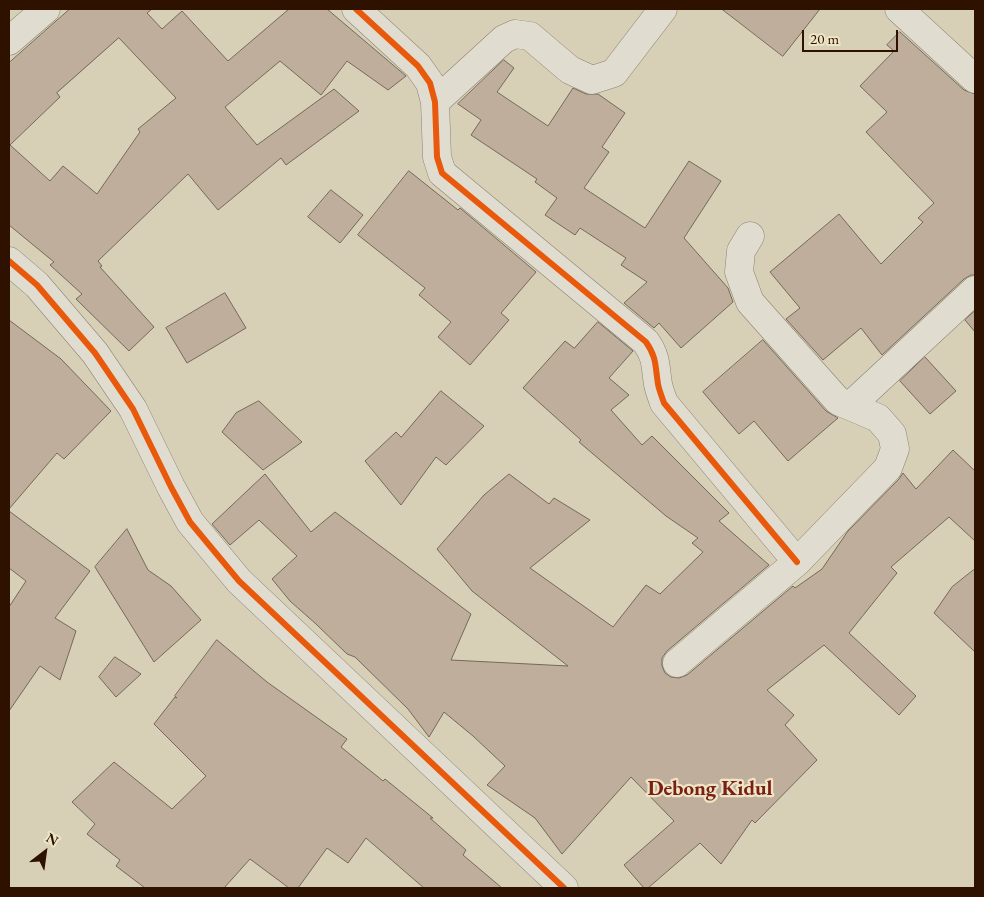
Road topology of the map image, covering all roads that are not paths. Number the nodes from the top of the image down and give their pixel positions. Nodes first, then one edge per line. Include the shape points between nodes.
1 (46, 9) edge
2 (356, 9) edge
3 (663, 9) edge
4 (899, 9) edge
5 (9, 41) edge
6 (975, 79) edge
7 (435, 102) junction
8 (750, 236) dead end
9 (9, 261) edge
10 (975, 290) edge
11 (850, 406) junction
12 (798, 562) junction
13 (678, 663) dead end
14 (564, 888) edge

1 - 5 street
2 - 7 street via 418,66 430,83
3 - 7 street via 614,73 592,80 570,70 530,36 515,34 504,39
4 - 6 street
7 - 12 street via 437,157 442,173 646,342 654,353 664,403
8 - 11 street via 741,252 739,272 750,302 825,388 838,401
9 - 14 street via 37,285 95,353 132,409 190,522 239,581
10 - 11 street
11 - 12 street via 878,418 892,434 895,449 888,468
12 - 13 street

